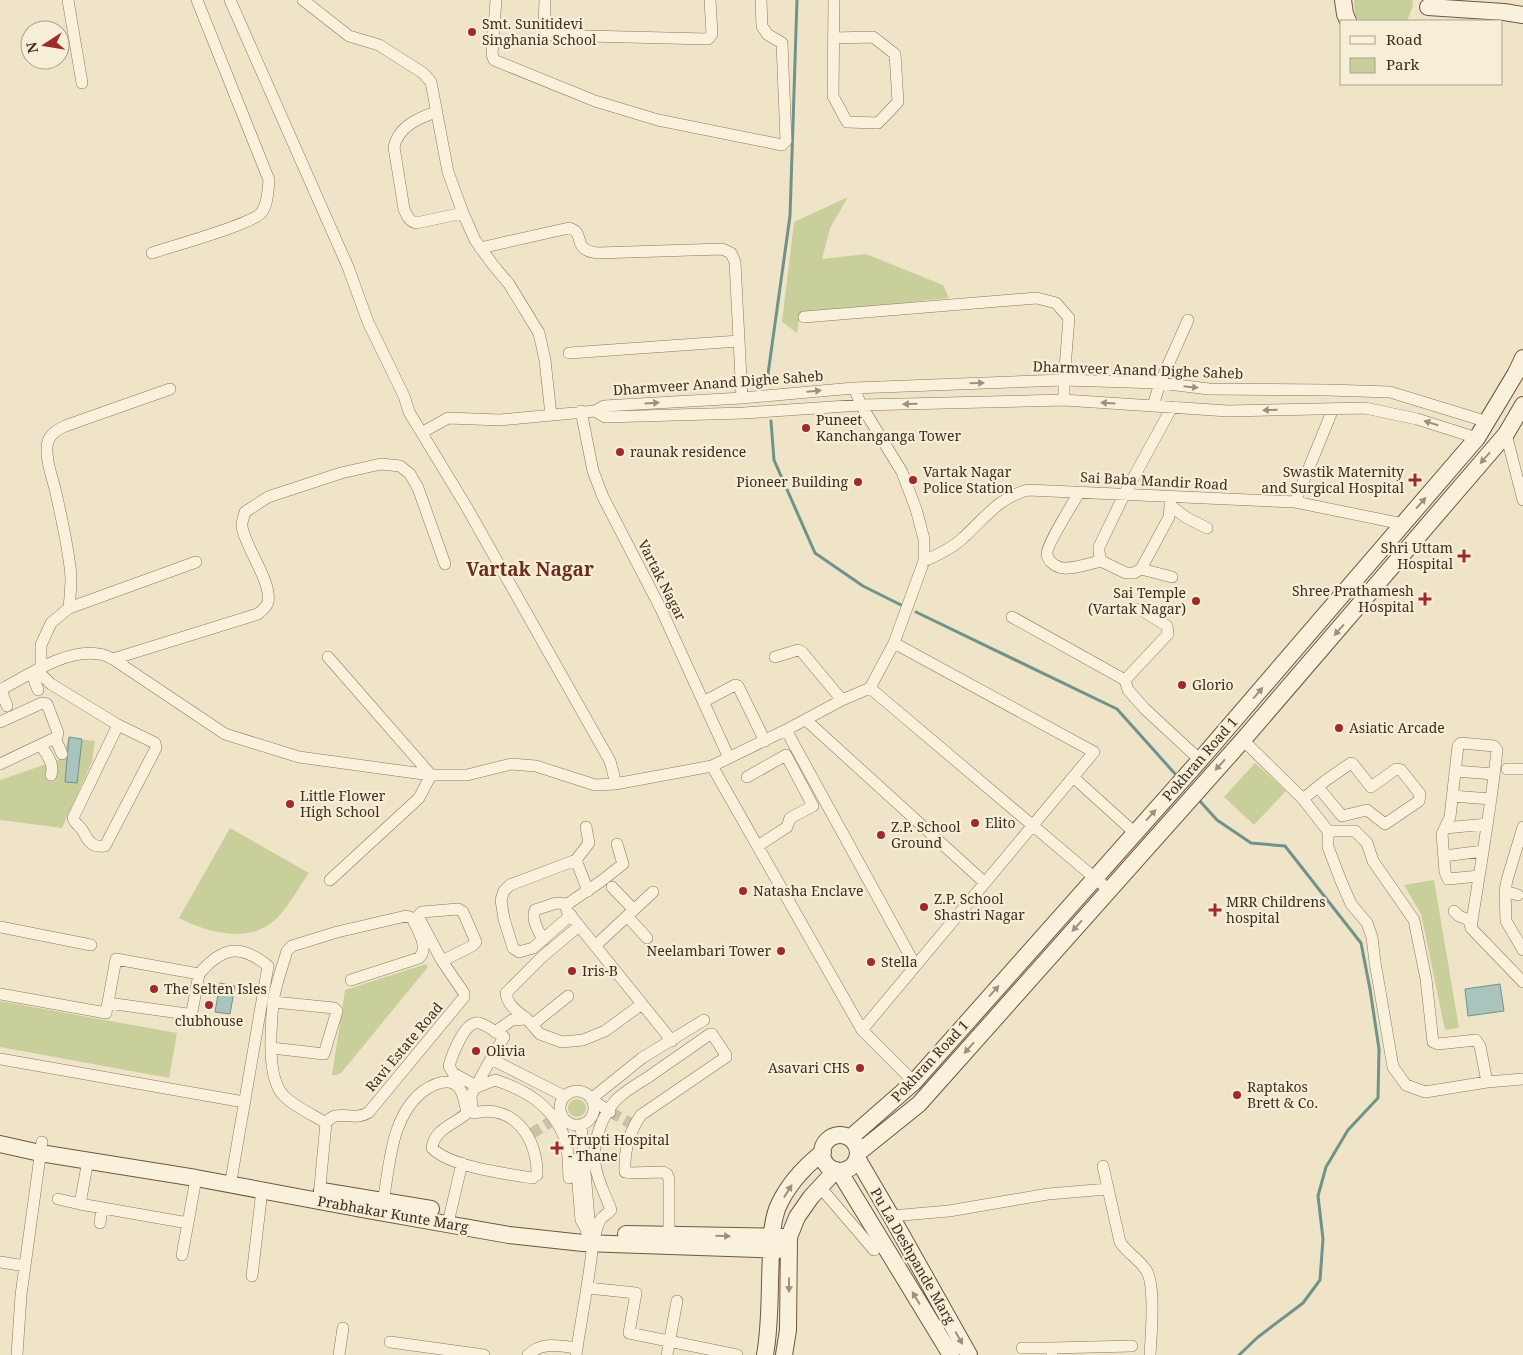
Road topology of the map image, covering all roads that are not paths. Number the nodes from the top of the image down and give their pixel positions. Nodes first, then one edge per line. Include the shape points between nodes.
1 (68, 0) edge
2 (197, 0) edge
3 (230, 0) edge
4 (303, 0) edge
5 (496, 0) edge
6 (545, 0) edge
7 (710, 0) edge
8 (761, 0) edge
9 (834, 0) edge
10 (1343, 0) edge
11 (1426, 9) edge
12 (1523, 15) edge
13 (1348, 20) edge
14 (834, 38) junction
15 (82, 83) dead end
16 (436, 112) junction
17 (463, 212) junction
18 (480, 248) junction
19 (152, 253) dead end
20 (804, 317) dead end
21 (1188, 320) dead end
22 (739, 341) junction
23 (568, 353) dead end
24 (1523, 358) edge
25 (1064, 380) junction
26 (1160, 383) junction
27 (854, 388) junction
28 (170, 389) dead end
29 (742, 398) junction
30 (1064, 400) junction
31 (860, 405) junction
32 (1523, 405) edge
33 (1153, 406) junction
34 (1172, 407) junction
35 (1333, 409) junction
36 (581, 411) junction
37 (594, 411) junction
38 (551, 415) junction
39 (1488, 422) junction
40 (422, 432) junction
41 (1506, 434) junction
42 (1523, 436) edge
43 (1477, 438) junction
44 (1078, 493) junction
45 (1124, 495) junction
46 (1523, 500) edge
47 (1171, 502) junction
48 (1295, 502) junction
49 (1403, 524) junction
50 (1207, 528) dead end
51 (924, 561) junction
52 (1101, 561) junction
53 (196, 562) dead end
54 (445, 564) dead end
55 (1141, 569) junction
56 (1172, 577) dead end
57 (1356, 579) junction
58 (1371, 593) junction
59 (69, 608) junction
60 (1140, 609) dead end
61 (1012, 617) dead end
62 (894, 643) junction
63 (328, 657) dead end
64 (775, 657) dead end
65 (113, 659) junction
66 (37, 671) junction
67 (1126, 680) junction
68 (870, 688) junction
69 (0, 690) edge
70 (38, 690) dead end
71 (842, 700) junction
72 (703, 702) junction
73 (7, 706) dead end
74 (806, 720) junction
75 (0, 722) edge
76 (118, 725) junction
77 (786, 730) junction
78 (55, 738) junction
79 (765, 740) junction
80 (1243, 740) junction
81 (39, 749) junction
82 (797, 749) junction
83 (62, 754) dead end
84 (786, 755) junction
85 (728, 758) junction
86 (1200, 760) junction
87 (0, 764) edge
88 (712, 766) junction
89 (1507, 768) dead end
90 (0, 770) edge
91 (1523, 770) edge
92 (1455, 771) junction
93 (1494, 774) junction
94 (51, 775) dead end
95 (431, 775) junction
96 (1073, 776) junction
97 (747, 777) dead end
98 (615, 784) junction
99 (1318, 787) junction
100 (1452, 796) junction
101 (1303, 799) junction
102 (1491, 799) junction
103 (824, 800) junction
104 (813, 806) junction
105 (1487, 824) junction
106 (1032, 825) junction
107 (586, 827) dead end
108 (1523, 827) edge
109 (1445, 828) junction
110 (1328, 831) junction
111 (1135, 832) junction
112 (617, 844) dead end
113 (758, 846) junction
114 (1483, 851) junction
115 (1444, 856) junction
116 (576, 860) junction
117 (1479, 876) junction
118 (1095, 878) junction
119 (330, 880) dead end
120 (984, 882) junction
121 (612, 887) dead end
122 (1109, 890) junction
123 (588, 891) junction
124 (1505, 891) junction
125 (654, 892) dead end
126 (1518, 895) dead end
127 (570, 910) junction
128 (1454, 911) dead end
129 (630, 913) junction
130 (579, 926) junction
131 (0, 927) edge
132 (1471, 928) junction
133 (647, 938) dead end
134 (543, 940) junction
135 (91, 945) dead end
136 (596, 946) junction
137 (1523, 950) edge
138 (442, 961) junction
139 (915, 966) junction
140 (199, 974) junction
141 (351, 980) dead end
142 (1523, 982) edge
143 (0, 994) edge
144 (568, 996) dead end
145 (274, 1002) junction
146 (108, 1003) junction
147 (642, 1004) junction
148 (704, 1020) dead end
149 (529, 1022) junction
150 (862, 1030) junction
151 (495, 1032) junction
152 (672, 1041) junction
153 (272, 1048) junction
154 (0, 1059) edge
155 (491, 1059) junction
156 (1523, 1079) edge
157 (914, 1082) junction
158 (1487, 1082) junction
159 (564, 1096) junction
160 (591, 1100) junction
161 (244, 1102) junction
162 (610, 1112) junction
163 (326, 1124) junction
164 (577, 1125) junction
165 (0, 1134) edge
166 (850, 1138) junction
167 (0, 1144) edge
168 (41, 1147) junction
169 (823, 1152) junction
170 (857, 1156) junction
171 (88, 1160) junction
172 (462, 1164) junction
173 (1103, 1166) dead end
174 (838, 1170) junction
175 (232, 1175) junction
176 (196, 1178) junction
177 (569, 1178) dead end
178 (820, 1188) junction
179 (262, 1190) junction
180 (1108, 1190) junction
181 (319, 1196) junction
182 (58, 1199) dead end
183 (80, 1204) junction
184 (382, 1207) junction
185 (102, 1208) junction
186 (891, 1216) junction
187 (449, 1218) junction
188 (100, 1223) dead end
189 (188, 1223) junction
190 (588, 1229) junction
191 (669, 1241) junction
192 (771, 1243) junction
193 (789, 1243) junction
194 (874, 1250) dead end
195 (182, 1255) dead end
196 (0, 1262) edge
197 (25, 1266) junction
198 (252, 1276) dead end
199 (588, 1288) junction
200 (677, 1301) dead end
201 (342, 1328) dead end
202 (390, 1342) dead end
203 (670, 1342) junction
204 (1132, 1346) dead end
205 (1022, 1348) dead end
206 (1052, 1351) edge
207 (576, 1352) edge
208 (17, 1355) edge
209 (340, 1355) edge
210 (484, 1355) edge
211 (528, 1355) edge
212 (667, 1355) edge
213 (737, 1355) edge
214 (765, 1355) edge
215 (784, 1355) edge
216 (951, 1355) edge
217 (969, 1355) edge
218 (1150, 1355) edge

1 - 15 street
2 - 19 street via 269,180 267,198 261,213 243,223
3 - 40 street via 348,267 368,322 409,412
4 - 16 street via 348,36 379,45 423,73 431,82
5 - 8 street via 494,60 595,101 658,120 782,145 786,141 782,43 767,34 762,26
6 - 7 street via 547,35 708,38 712,34
9 - 14 street
10 - 13 main road
11 - 12 main road
14 - 14 street via 833,96 847,122 878,124 898,102 895,54 873,37
16 - 17 street via 448,172
16 - 17 street via 416,119 396,139 394,147 404,209 416,224
17 - 18 street
18 - 22 street via 569,228 575,229 581,246 589,252 722,249 731,253 735,262
18 - 38 street via 509,284 539,333
20 - 25 street via 1037,298 1056,303 1069,318
21 - 26 street
22 - 23 street
22 - 29 street
24 - 39 main road, Pokhran Road 1
25 - 26 street, Dharmveer Anand Dighe Saheb
27 -> 25 street, Dharmveer Anand Dighe Saheb
25 - 30 street
26 - 33 street
26 -> 39 street, Dharmveer Anand Dighe Saheb via 1209,389 1390,392
29 -> 27 street, Dharmveer Anand Dighe Saheb
27 - 31 street
28 - 59 street via 55,430 49,438 48,462 68,548
37 -> 29 street, Dharmveer Anand Dighe Saheb via 604,406
30 -> 31 street, Dharmveer Anand Dighe Saheb
33 -> 30 street, Dharmveer Anand Dighe Saheb
31 - 37 street, Dharmveer Anand Dighe Saheb via 744,413 605,417
31 - 51 street via 902,472 924,539
32 - 41 main road, Pokhran Road 1
33 - 34 street, Dharmveer Anand Dighe Saheb
35 -> 34 street, Dharmveer Anand Dighe Saheb via 1228,411
34 - 45 street
43 -> 35 street, Dharmveer Anand Dighe Saheb via 1365,408
35 - 48 street
36 - 37 street
36 - 38 street
36 - 72 street, Vartak Nagar via 593,471 603,497 661,609
38 - 40 street via 500,420 448,418
39 - 43 main road, Pokhran Road 1
40 - 98 street via 610,762
41 - 42 main road
41 - 46 street
41 -> 58 main road, Pokhran Road 1
49 -> 43 main road, Pokhran Road 1
44 - 45 street, Sai Baba Mandir Road
44 - 51 street, Sai Baba Mandir Road via 1028,490 1015,494 993,507 954,546
44 - 52 street via 1047,556 1055,565 1066,568
45 - 47 street, Sai Baba Mandir Road
45 - 52 street via 1099,547
47 - 48 street, Sai Baba Mandir Road
47 - 50 street via 1187,518
47 - 55 street via 1169,517
48 - 49 street, Sai Baba Mandir Road
49 - 57 main road, Pokhran Road 1
51 - 62 street
52 - 55 street via 1126,573
53 - 59 street
54 - 65 street via 410,474 400,466 381,464 341,473 268,497 245,512 242,526 262,573 268,601 258,614
55 - 56 street
57 - 58 street
86 -> 57 main road, Pokhran Road 1
58 -> 80 main road, Pokhran Road 1
59 - 66 street via 51,623 41,645
60 - 67 street via 1167,626 1168,634
61 - 67 street
62 - 68 street
62 - 96 street via 1094,752
63 - 95 street
64 - 71 street via 798,650 802,652
65 - 66 street via 98,654 81,654
65 - 95 street via 225,734 299,757
66 - 69 street
66 - 70 street
66 - 76 street via 51,684
67 - 86 street via 1128,690 1144,709
68 - 71 street
68 - 106 street
69 - 73 street
71 - 74 street
72 - 79 street via 738,686
72 - 85 street, Vartak Nagar
74 - 77 street
74 - 120 street
75 - 78 street via 42,703 47,704 58,733
76 - 76 street via 155,743 156,748 105,846 99,847 89,843 73,818
77 - 79 street
77 - 82 street
78 - 81 street
78 - 83 street
79 - 85 street
80 - 101 street
80 -> 122 main road, Pokhran Road 1
81 - 87 street
81 - 90 street
81 - 94 street via 50,759
82 - 84 street
82 - 103 street
84 - 97 street
84 - 104 street
85 - 88 street
111 -> 86 main road, Pokhran Road 1
88 - 98 street
88 - 113 street
89 - 91 street
92 - 93 street
92 - 93 street via 1461,743 1494,746 1497,750
92 - 100 street
93 - 102 street
95 - 98 street via 467,775 511,764 536,766 595,785
95 - 119 street via 419,798
96 - 106 street
96 - 111 street
99 - 99 street via 1352,764 1371,787 1396,769 1401,770 1420,798 1385,824 1367,810 1342,816
99 - 101 street
100 - 102 street
100 - 109 street via 1450,817
101 - 110 street
102 - 105 street
103 - 104 street
103 - 139 street
104 - 113 street via 790,818 787,827
105 - 109 street
105 - 114 street
106 - 118 street
106 - 120 street
107 - 116 street via 589,843
108 - 124 street
109 - 115 street via 1442,834
110 - 158 street via 1355,831 1367,843 1373,861 1414,920 1426,979 1433,1042 1476,1040
110 - 158 street via 1328,847 1340,881 1351,904 1367,923 1372,937 1393,1067 1406,1085 1425,1092
111 - 118 main road, Pokhran Road 1
112 - 123 street via 623,864
113 - 150 street
114 - 115 street
114 - 117 street
115 - 117 street via 1444,872 1448,879
116 - 123 street
116 - 134 street via 510,885 504,891 501,900 504,919 513,948 519,952 533,948
117 - 132 street
118 - 122 street
157 -> 118 main road, Pokhran Road 1
120 - 139 street
121 - 129 street
122 -> 170 main road, Pokhran Road 1 via 919,1104
123 - 127 street
124 - 126 street
124 - 137 street via 1506,921
125 - 129 street
127 - 130 street
127 - 134 street
127 - 134 street via 556,904 535,910 534,920
128 - 132 street via 1469,920
129 - 133 street
129 - 136 street
130 - 136 street
130 - 149 street via 506,993 507,1000
131 - 135 street
132 - 142 street
136 - 147 street
138 - 138 street, Ravi Estate Road via 476,942 463,912 458,909 422,912 418,916
138 - 163 street, Ravi Estate Road via 464,997 369,1112 362,1117 336,1116
139 - 150 street
140 - 146 street via 192,1012 187,1014
140 - 146 street via 116,959
140 - 161 street via 210,961 224,953 240,951 255,955 268,966
141 - 145 street via 422,955 424,948 412,918 406,916 337,932 292,946 287,951
143 - 146 street via 106,1013
144 - 149 street
145 - 153 street
145 - 153 street via 334,1008 337,1011 324,1054
147 - 149 street via 606,1031 583,1040 562,1042 540,1034
147 - 152 street
148 - 152 street
149 - 151 street via 512,1020
150 - 157 street
151 - 155 street via 504,1037
151 - 155 street via 480,1023 472,1023 466,1028 449,1066 453,1073 476,1086
152 - 160 street via 642,1058
153 - 163 street via 272,1070 284,1096
154 - 161 street
155 - 159 street
156 - 158 street
157 - 166 main road, Pokhran Road 1
159 - 160 street via 578,1091
159 - 164 street via 558,1118
160 - 162 street
160 - 164 street via 592,1115 586,1123
161 - 175 street
162 - 190 street via 599,1132 594,1154 599,1184 610,1210
162 - 191 street via 616,1100 710,1034 726,1055 641,1115 629,1138 625,1161 628,1173 663,1172 669,1179
163 - 181 street
164 - 190 street
165 - 168 main road, Prabhakar Kunte Marg
166 - 169 main road via 833,1137 824,1144
166 - 170 main road
167 - 168 main road, Prabhakar Kunte Marg
168 - 171 main road, Prabhakar Kunte Marg
168 - 175 main road, Prabhakar Kunte Marg
168 - 197 street
169 - 174 main road via 825,1162
192 -> 169 main road via 777,1210 806,1166
170 - 174 main road via 850,1168
170 - 186 main road, Pu La Deshpande Marg
171 - 176 main road, Prabhakar Kunte Marg
171 - 183 street
172 - 177 street via 535,1176 537,1162 529,1134 496,1111 472,1111 471,1095 475,1088 495,1080 533,1096 548,1111 566,1140
172 - 184 street via 438,1154 432,1143 452,1122 467,1114 463,1094 459,1086 451,1082 429,1086 402,1115
172 - 187 street
173 - 180 street
174 - 178 main road
216 -> 174 main road, Pu La Deshpande Marg
175 - 181 main road, Prabhakar Kunte Marg
176 - 179 main road, Prabhakar Kunte Marg
176 - 189 street
178 - 193 main road via 798,1217
178 - 194 street
179 - 181 main road, Prabhakar Kunte Marg
179 - 198 street
180 - 186 street via 1048,1194 949,1211
180 - 218 street via 1120,1242 1147,1271 1151,1284
181 - 184 main road, Prabhakar Kunte Marg
182 - 183 street
183 - 185 street
184 - 187 main road, Prabhakar Kunte Marg
185 - 188 street
185 - 189 street
186 -> 217 main road, Pu La Deshpande Marg
187 - 190 main road, Prabhakar Kunte Marg via 546,1230
189 - 195 street
190 - 191 main road, Prabhakar Kunte Marg
190 - 199 street
191 - 192 main road, Prabhakar Kunte Marg
192 - 193 main road, Prabhakar Kunte Marg
192 - 214 main road via 769,1333
193 -> 215 main road via 788,1330
196 - 197 street
197 - 208 street
199 - 203 street via 636,1293 629,1333
199 - 207 street
200 - 203 street
201 - 209 street
202 - 210 street
203 - 212 street
203 - 213 street
204 - 206 street
205 - 206 street
207 - 211 street via 546,1345

